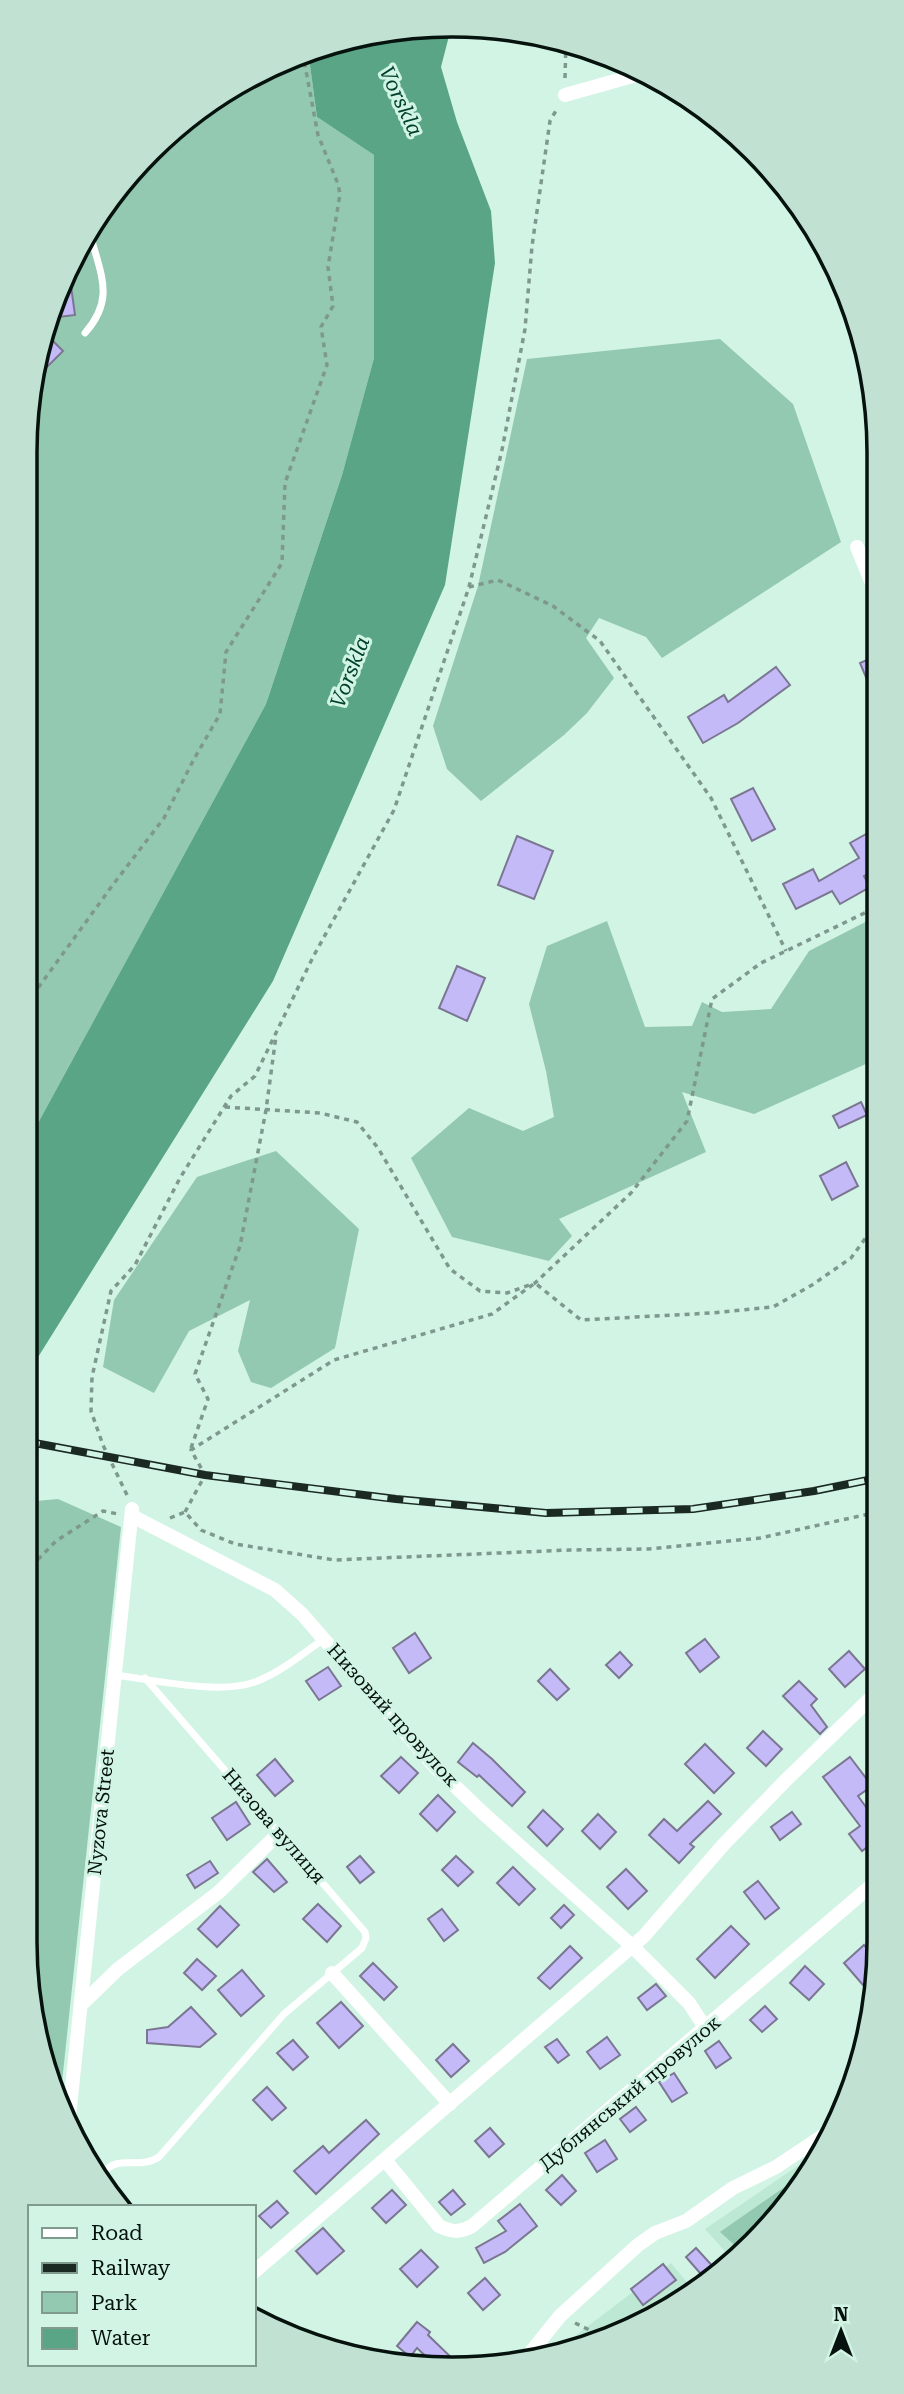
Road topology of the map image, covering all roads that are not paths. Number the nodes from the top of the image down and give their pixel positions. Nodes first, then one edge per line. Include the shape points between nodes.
1 (630, 77) edge
2 (565, 95) road end
3 (93, 243) edge
4 (85, 334) dead end
5 (856, 547) dead end
6 (867, 572) edge
7 (132, 1512) joint
8 (324, 1639) junction
9 (115, 1675) junction
10 (145, 1678) junction
11 (867, 1702) edge
12 (279, 1833) junction
13 (867, 1890) edge
14 (632, 1946) junction
15 (332, 1973) junction
16 (81, 2005) junction
17 (706, 2029) junction
18 (450, 2104) junction
19 (70, 2106) edge
20 (817, 2140) edge
21 (385, 2160) junction
22 (106, 2171) edge
23 (256, 2270) edge
24 (534, 2349) edge

1 - 2 street
3 - 4 lane via 105,289 97,320
5 - 6 street
7 - 8 street, Низовий провулок via 275,1590
7 - 9 street, Nyzova Street
8 - 10 lane via 271,1675 242,1686
8 - 14 street, Низовий провулок via 435,1767
9 - 10 lane
9 - 16 street, Nyzova Street
10 - 12 lane, Низова вулиця
11 - 14 street via 786,1780
12 - 15 lane, Низова вулиця via 365,1932 362,1948
12 - 16 street via 219,1892 118,1969
13 - 17 street, Дублянський провулок
14 - 17 street via 689,2003
14 - 18 street
15 - 18 street
15 - 22 lane, Низова вулиця via 284,2014 159,2157 149,2163 120,2162
16 - 19 street, Nyzova Street
17 - 21 street, Дублянський провулок via 472,2227 449,2231 439,2226
18 - 21 street
20 - 24 street via 686,2221 654,2233 560,2316
21 - 23 street

